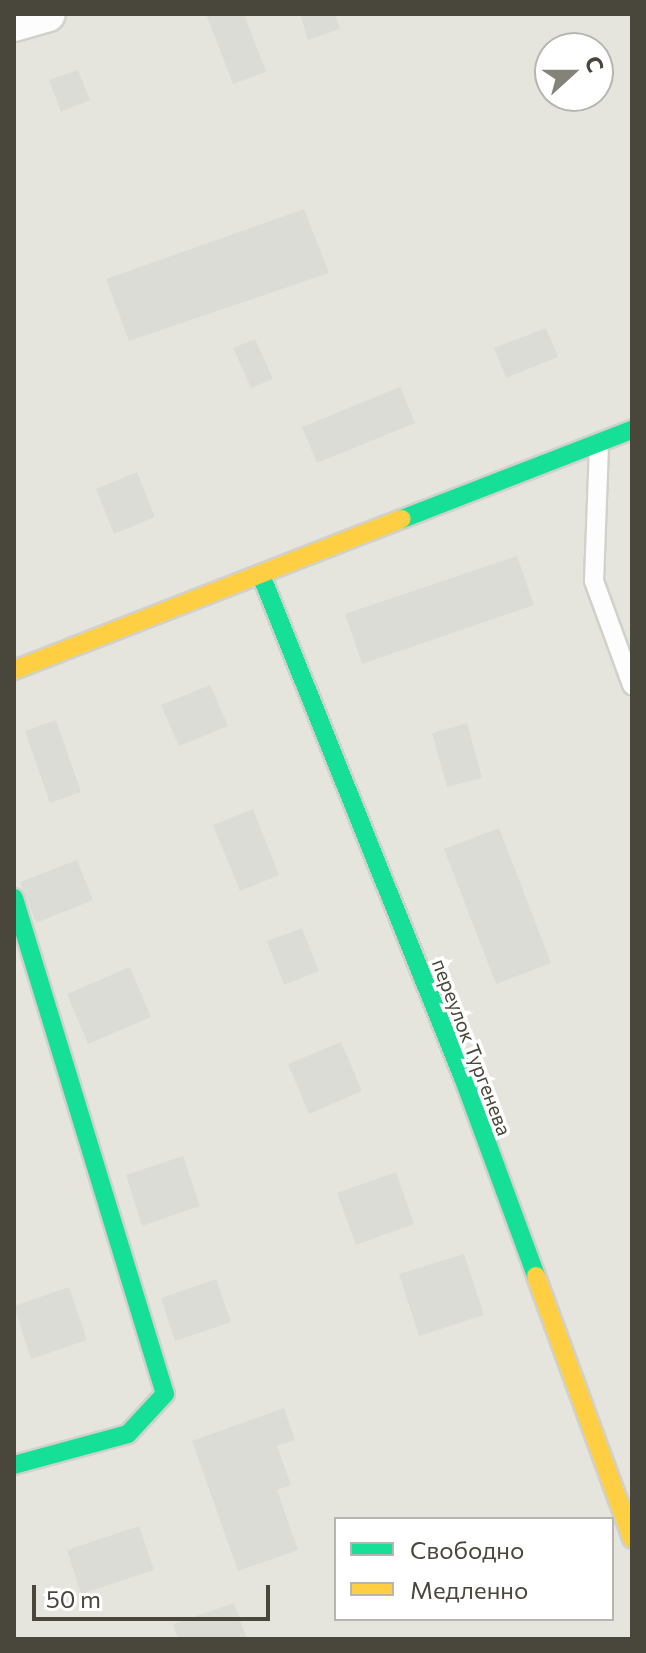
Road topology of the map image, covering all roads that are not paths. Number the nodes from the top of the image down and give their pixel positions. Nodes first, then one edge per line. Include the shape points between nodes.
1 (48, 14) edge
2 (14, 24) edge
3 (632, 430) edge
4 (599, 442) junction
5 (261, 575) junction
6 (14, 670) edge
7 (632, 685) edge
8 (14, 898) edge
9 (14, 1465) edge
10 (632, 1539) edge

1 - 2 street
3 - 4 street
4 - 5 street
4 - 7 lane via 594,581
5 - 6 street
5 - 10 street, переулок Тургенева via 464,1080
8 - 9 street via 165,1394 128,1434

